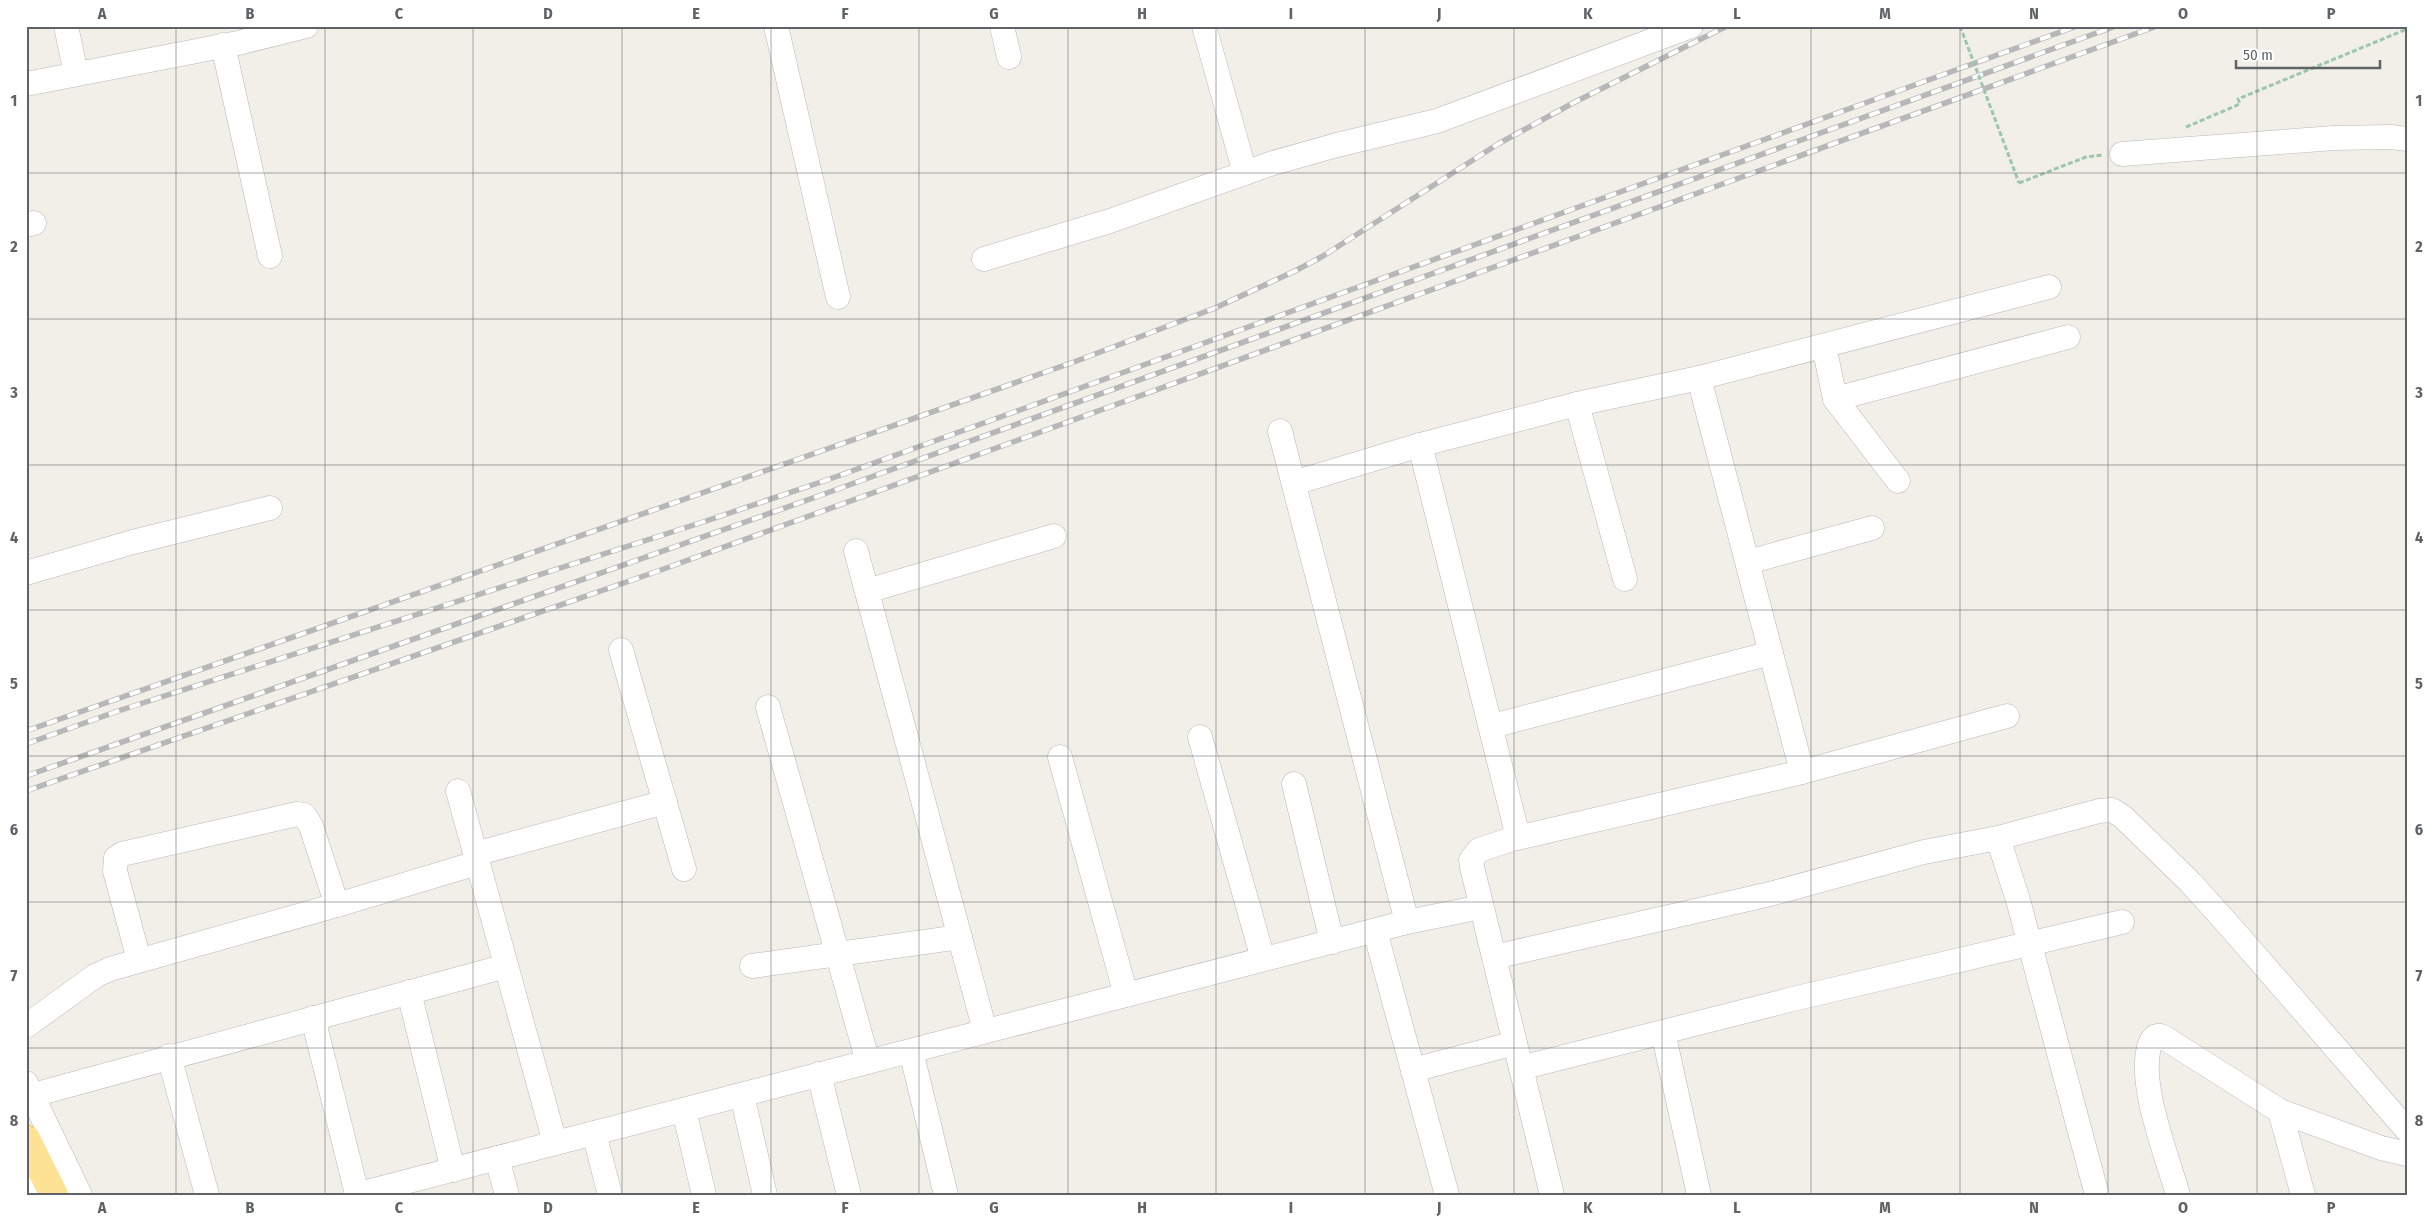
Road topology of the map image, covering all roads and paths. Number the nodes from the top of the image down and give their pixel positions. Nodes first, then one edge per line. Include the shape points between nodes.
1 (66, 26) edge
2 (306, 26) edge
3 (776, 26) edge
4 (1002, 26) edge
5 (1204, 26) edge
6 (1691, 26) edge
7 (1960, 26) edge
8 (2407, 29) edge
9 (223, 46) junction
10 (1008, 57) dead end
11 (76, 74) junction
12 (26, 84) edge
13 (2177, 131) dead end
14 (2407, 139) edge
15 (2122, 154) joint
16 (1245, 172) junction
17 (270, 256) dead end
18 (984, 259) dead end
19 (2049, 286) dead end
20 (838, 297) dead end
21 (2068, 337) dead end
22 (1824, 346) junction
23 (1699, 378) junction
24 (1835, 399) junction
25 (1577, 404) junction
26 (1280, 431) dead end
27 (1420, 445) junction
28 (1898, 481) dead end
29 (1294, 483) junction
30 (270, 508) dead end
31 (1872, 528) dead end
32 (1054, 536) dead end
33 (856, 551) dead end
34 (1748, 562) junction
35 (26, 573) edge
36 (1625, 579) dead end
37 (867, 591) junction
38 (621, 650) dead end
39 (1771, 653) junction
40 (768, 707) dead end
41 (2007, 716) dead end
42 (1492, 726) junction
43 (1200, 737) dead end
44 (1060, 757) dead end
45 (1802, 772) junction
46 (1294, 784) dead end
47 (458, 791) dead end
48 (665, 802) junction
49 (1518, 838) junction
50 (1998, 838) junction
51 (476, 859) junction
52 (684, 869) dead end
53 (337, 905) junction
54 (1481, 907) junction
55 (1407, 922) junction
56 (2122, 922) dead end
57 (1375, 931) junction
58 (960, 937) junction
59 (1332, 942) junction
60 (2029, 944) junction
61 (838, 954) junction
62 (1494, 958) junction
63 (1263, 959) junction
64 (139, 960) junction
65 (506, 966) junction
66 (752, 966) dead end
67 (409, 992) junction
68 (1126, 995) junction
69 (313, 1018) junction
70 (26, 1026) edge
71 (985, 1031) junction
72 (1662, 1032) junction
73 (1515, 1043) junction
74 (911, 1051) junction
75 (169, 1056) junction
76 (868, 1062) junction
77 (1521, 1068) junction
78 (1413, 1070) junction
79 (819, 1074) junction
80 (29, 1089) edge
81 (742, 1094) junction
82 (684, 1110) junction
83 (2280, 1111) junction
84 (2407, 1130) edge
85 (594, 1133) junction
86 (26, 1139) edge
87 (555, 1143) junction
88 (2407, 1154) edge
89 (497, 1158) junction
90 (453, 1170) junction
91 (26, 1176) edge
92 (422, 1187) edge
93 (35, 1195) edge
94 (54, 1195) edge
95 (80, 1195) edge
96 (207, 1195) edge
97 (356, 1195) edge
98 (507, 1195) edge
99 (610, 1195) edge
100 (704, 1195) edge
101 (765, 1195) edge
102 (849, 1195) edge
103 (946, 1195) edge
104 (1446, 1195) edge
105 (1552, 1195) edge
106 (1699, 1195) edge
107 (2097, 1195) edge
108 (2178, 1195) edge
109 (2304, 1195) edge

1 - 11 street
2 - 9 street
3 - 20 street
4 - 10 street
5 - 16 street
6 - 16 street via 1437,121 1337,144
7 - 15 path, bridge via 2019,183 2086,157
8 - 13 path via 2238,99 2240,104
9 - 11 street
9 - 17 street
11 - 12 street
14 - 15 street via 2334,138
16 - 18 street via 1110,221
19 - 22 street
21 - 24 street
22 - 23 street
22 - 24 street
23 - 25 street
23 - 34 street
24 - 28 street
25 - 27 street
25 - 36 street
26 - 29 street
27 - 29 street
27 - 42 street
29 - 55 street
30 - 35 street
31 - 34 street
32 - 37 street
33 - 37 street
34 - 39 street
37 - 58 street
38 - 48 street
39 - 42 street
39 - 45 street
40 - 61 street
41 - 45 street
42 - 49 street
43 - 63 street
44 - 68 street
45 - 49 street
46 - 59 street
47 - 51 street
48 - 51 street
48 - 52 street
49 - 54 street via 1479,850 1471,860
50 - 60 street
50 - 62 street via 1924,852 1770,894
50 - 84 street via 2099,811 2112,810 2123,817 2190,882
51 - 53 street
51 - 65 street
53 - 64 street
53 - 64 street via 311,826 304,815 122,854 116,858 115,871
54 - 55 street
54 - 62 street
55 - 57 street
56 - 60 street
57 - 59 street
57 - 78 street
58 - 61 street
58 - 71 street
59 - 63 street
60 - 72 street
60 - 107 street
61 - 66 street
61 - 76 street
62 - 73 street
63 - 68 street
64 - 70 street via 95,976
65 - 67 street
65 - 87 street
67 - 69 street
67 - 90 street
68 - 71 street
69 - 75 street
69 - 97 street
71 - 74 street
72 - 77 street
72 - 106 street
73 - 77 street
73 - 78 street
74 - 76 street
74 - 103 street
75 - 80 street
75 - 96 street
76 - 79 street
77 - 105 street
78 - 104 street
79 - 81 street
79 - 102 street
80 - 95 street
81 - 82 street
81 - 101 street
82 - 85 street
82 - 100 street
83 - 88 street via 2381,1148
83 - 108 street via 2161,1036 2154,1038 2149,1048 2147,1082
83 - 109 street
85 - 87 street
85 - 99 street
86 - 94 highway
87 - 89 street
89 - 90 street
89 - 98 street
90 - 92 street
91 - 93 street
92 - 97 street

